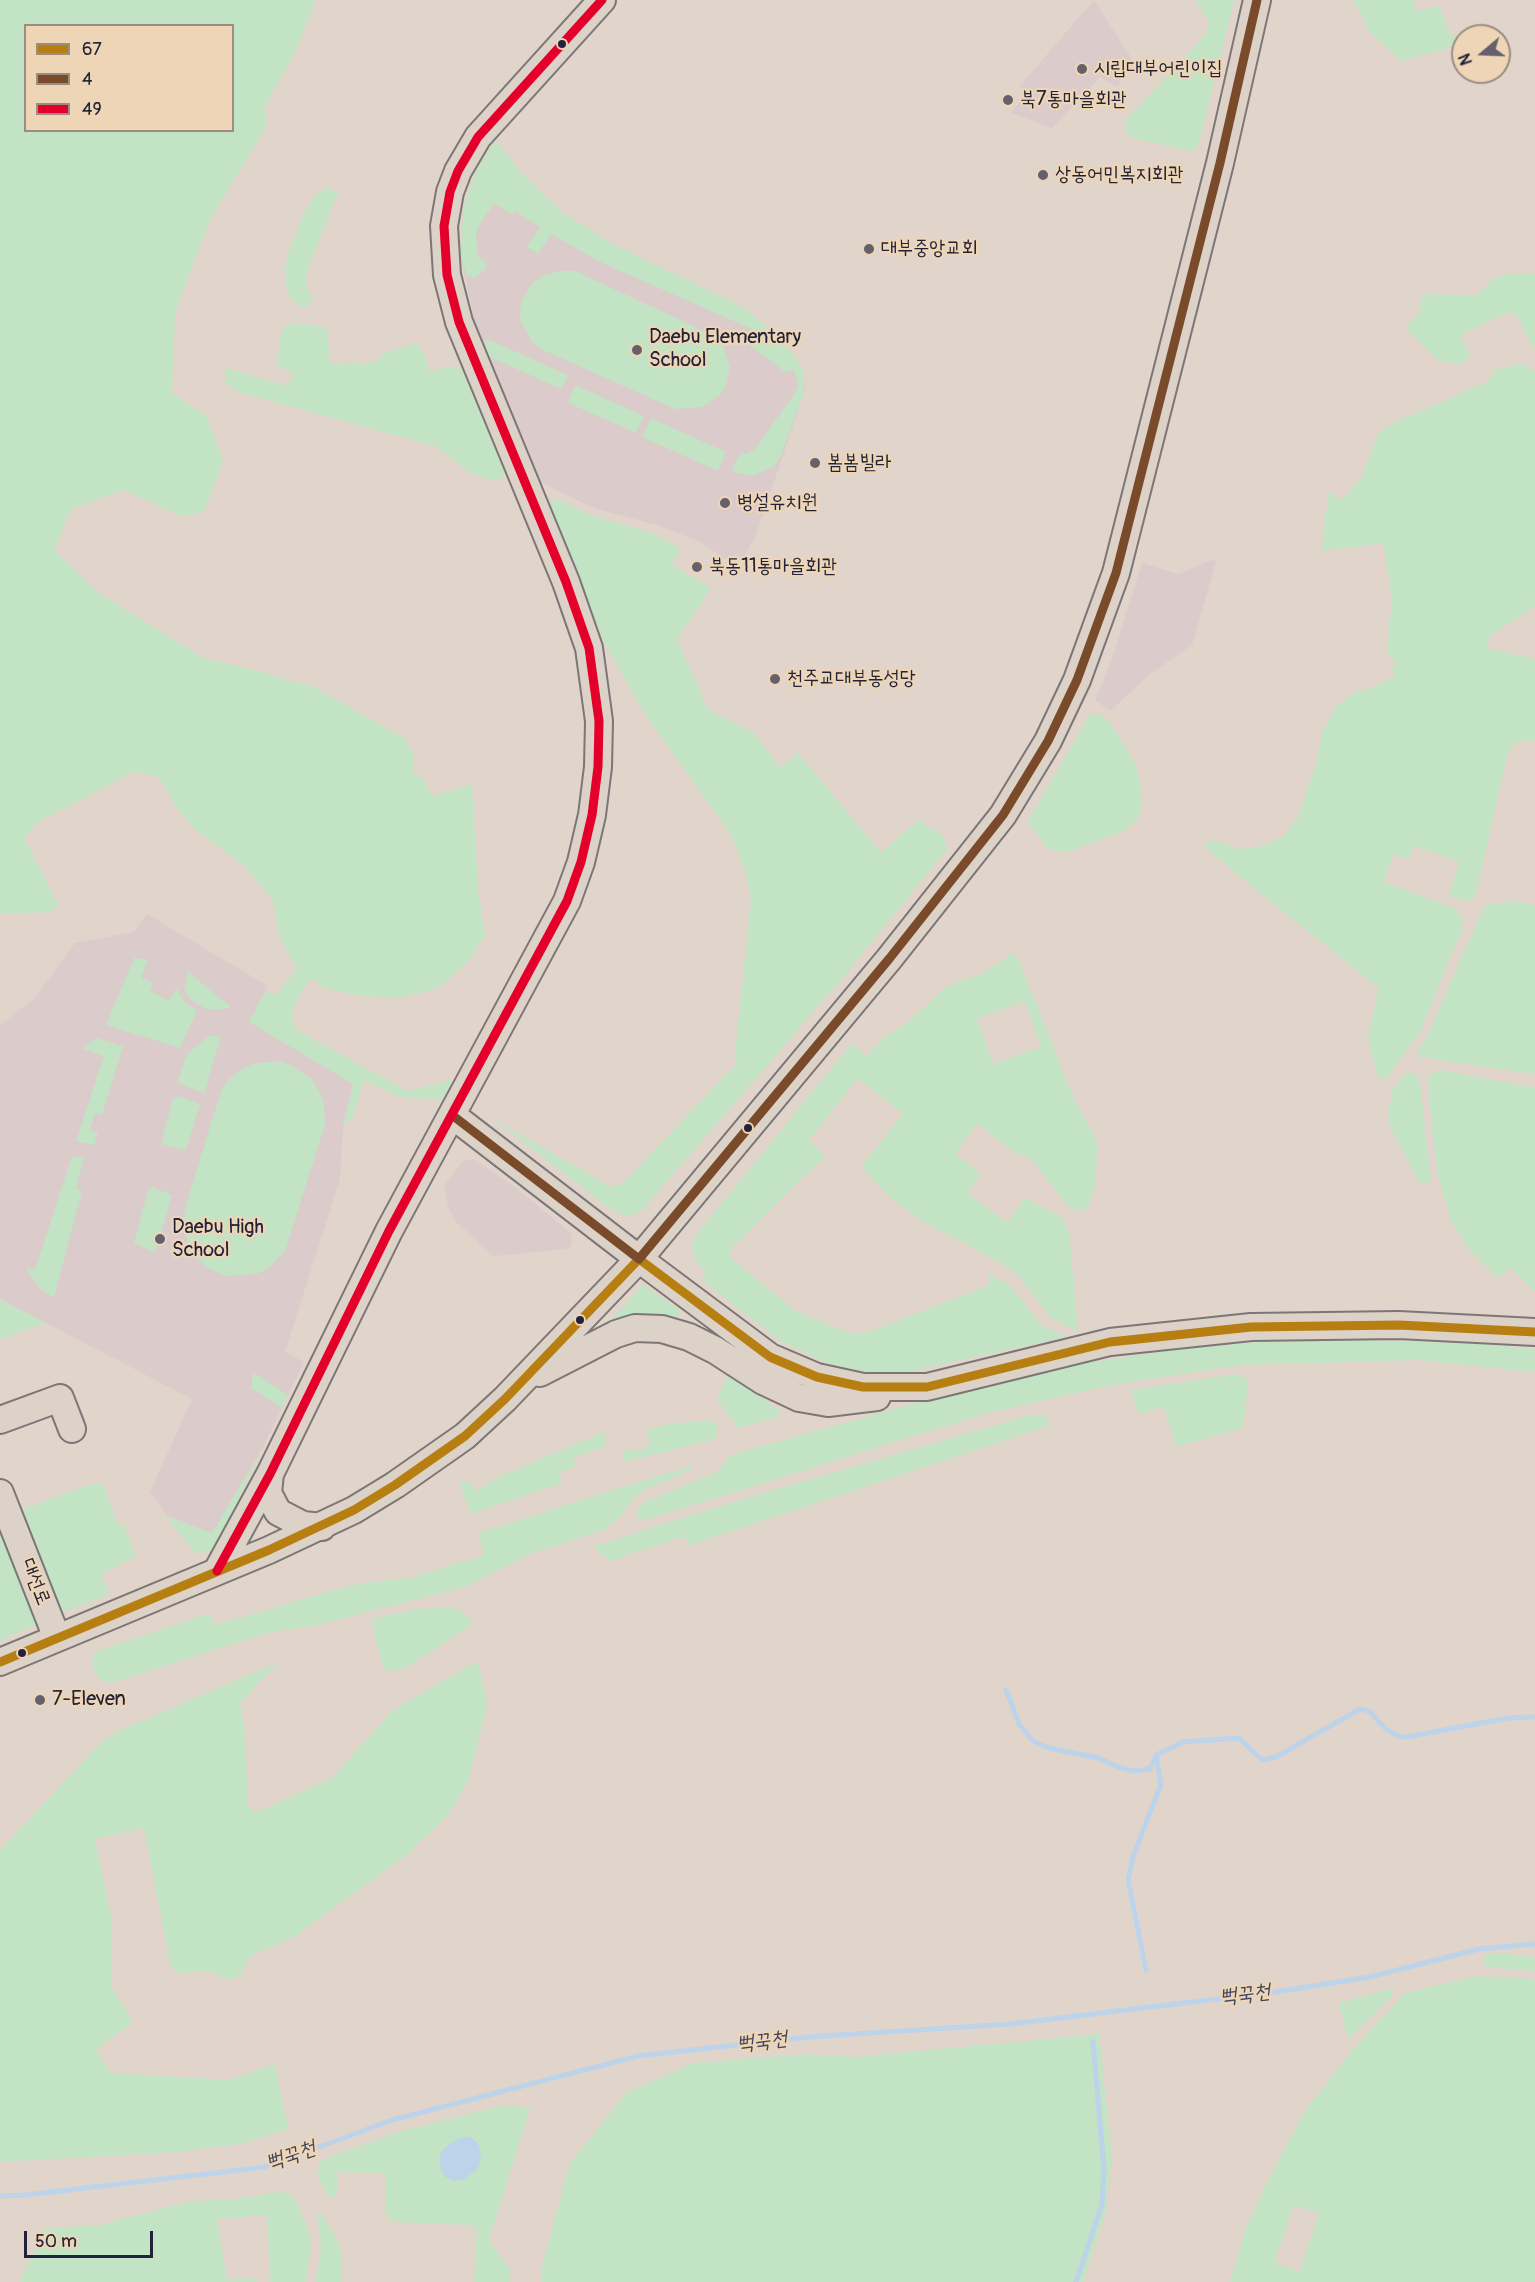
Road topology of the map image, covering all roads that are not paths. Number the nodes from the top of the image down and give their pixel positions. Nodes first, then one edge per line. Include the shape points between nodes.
1 (602, 0) edge
2 (1257, 0) edge
3 (452, 1115) junction
4 (639, 1259) junction
5 (1535, 1332) edge
6 (519, 1385) junction
7 (927, 1387) junction
8 (0, 1420) edge
9 (72, 1429) dead end
10 (270, 1474) junction
11 (0, 1493) edge
12 (322, 1527) junction
13 (217, 1571) junction
14 (57, 1638) junction
15 (0, 1662) edge

1 - 3 street via 478,137 458,171 444,226 447,274 459,322 580,619 596,686 599,721 592,815 567,901
2 - 4 street via 1199,249 1116,573 1091,647 1048,741 1003,815 960,873
3 - 4 street
3 - 10 street via 385,1240
4 - 6 street
4 - 7 street via 770,1357 792,1368 863,1387
5 - 7 street via 1326,1324 1241,1328 1110,1342
6 - 7 street via 635,1328 662,1329 689,1337 762,1381 799,1398 828,1403 859,1401
6 - 12 street via 432,1461
8 - 9 street via 60,1398
10 - 12 street via 268,1493 278,1512 303,1525
10 - 13 street
11 - 14 street, 대선로
12 - 13 street
13 - 14 street
14 - 15 street

